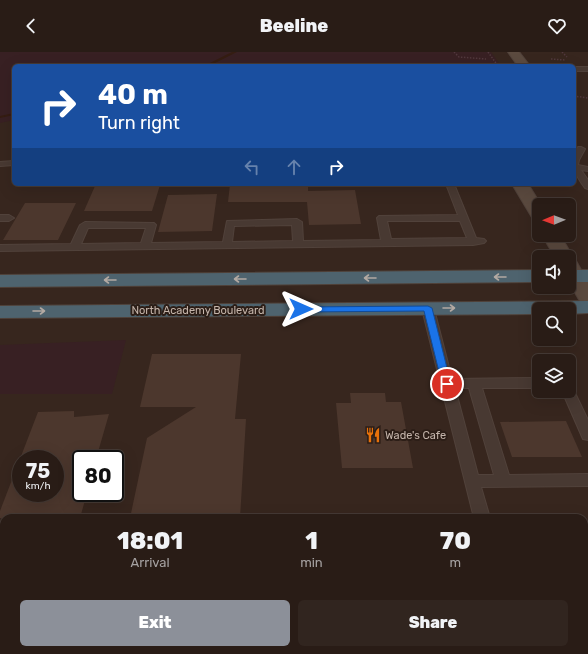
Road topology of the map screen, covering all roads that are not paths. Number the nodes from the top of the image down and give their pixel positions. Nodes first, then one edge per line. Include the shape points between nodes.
1 (513, 52) edge
2 (522, 64) edge
3 (576, 69) edge
4 (588, 69) edge
5 (581, 149) dead end
6 (576, 158) edge
7 (12, 163) edge
8 (0, 164) edge
9 (576, 168) edge
10 (588, 169) edge
11 (576, 171) edge
12 (451, 186) edge
13 (521, 186) edge
14 (588, 186) edge
15 (532, 204) edge
16 (464, 218) junction
17 (387, 243) junction
18 (298, 244) junction
19 (227, 245) junction
20 (145, 246) junction
21 (75, 247) junction
22 (0, 248) edge
23 (576, 275) edge
24 (532, 276) edge
25 (0, 281) edge
26 (588, 299) edge
27 (428, 308) junction
28 (588, 308) edge
29 (0, 312) edge
30 (474, 383) junction
31 (532, 383) edge
32 (447, 384) junction
33 (571, 398) edge
34 (588, 434) edge
35 (503, 480) junction
36 (588, 480) edge
37 (472, 481) junction
38 (481, 514) edge

1 - 2 main road
3 - 4 lane
5 - 6 lane
7 - 8 lane
9 - 10 lane
11 - 14 lane
12 - 16 lane
13 - 15 main road
16 - 17 lane via 382,218
16 - 17 lane via 477,242
17 - 18 lane
18 - 19 lane
18 - 19 lane via 297,222 252,222 230,223
19 - 20 lane
20 - 21 lane
20 - 21 lane via 150,225 85,226
21 - 22 lane
23 - 26 main road
24 -> 25 highway
27 -> 28 highway, North Academy Boulevard
29 -> 27 highway, North Academy Boulevard
27 - 32 lane
30 - 31 lane
30 - 32 lane
30 - 35 lane
32 - 37 lane
33 - 34 lane
35 - 36 lane
35 - 37 lane
37 - 38 lane

